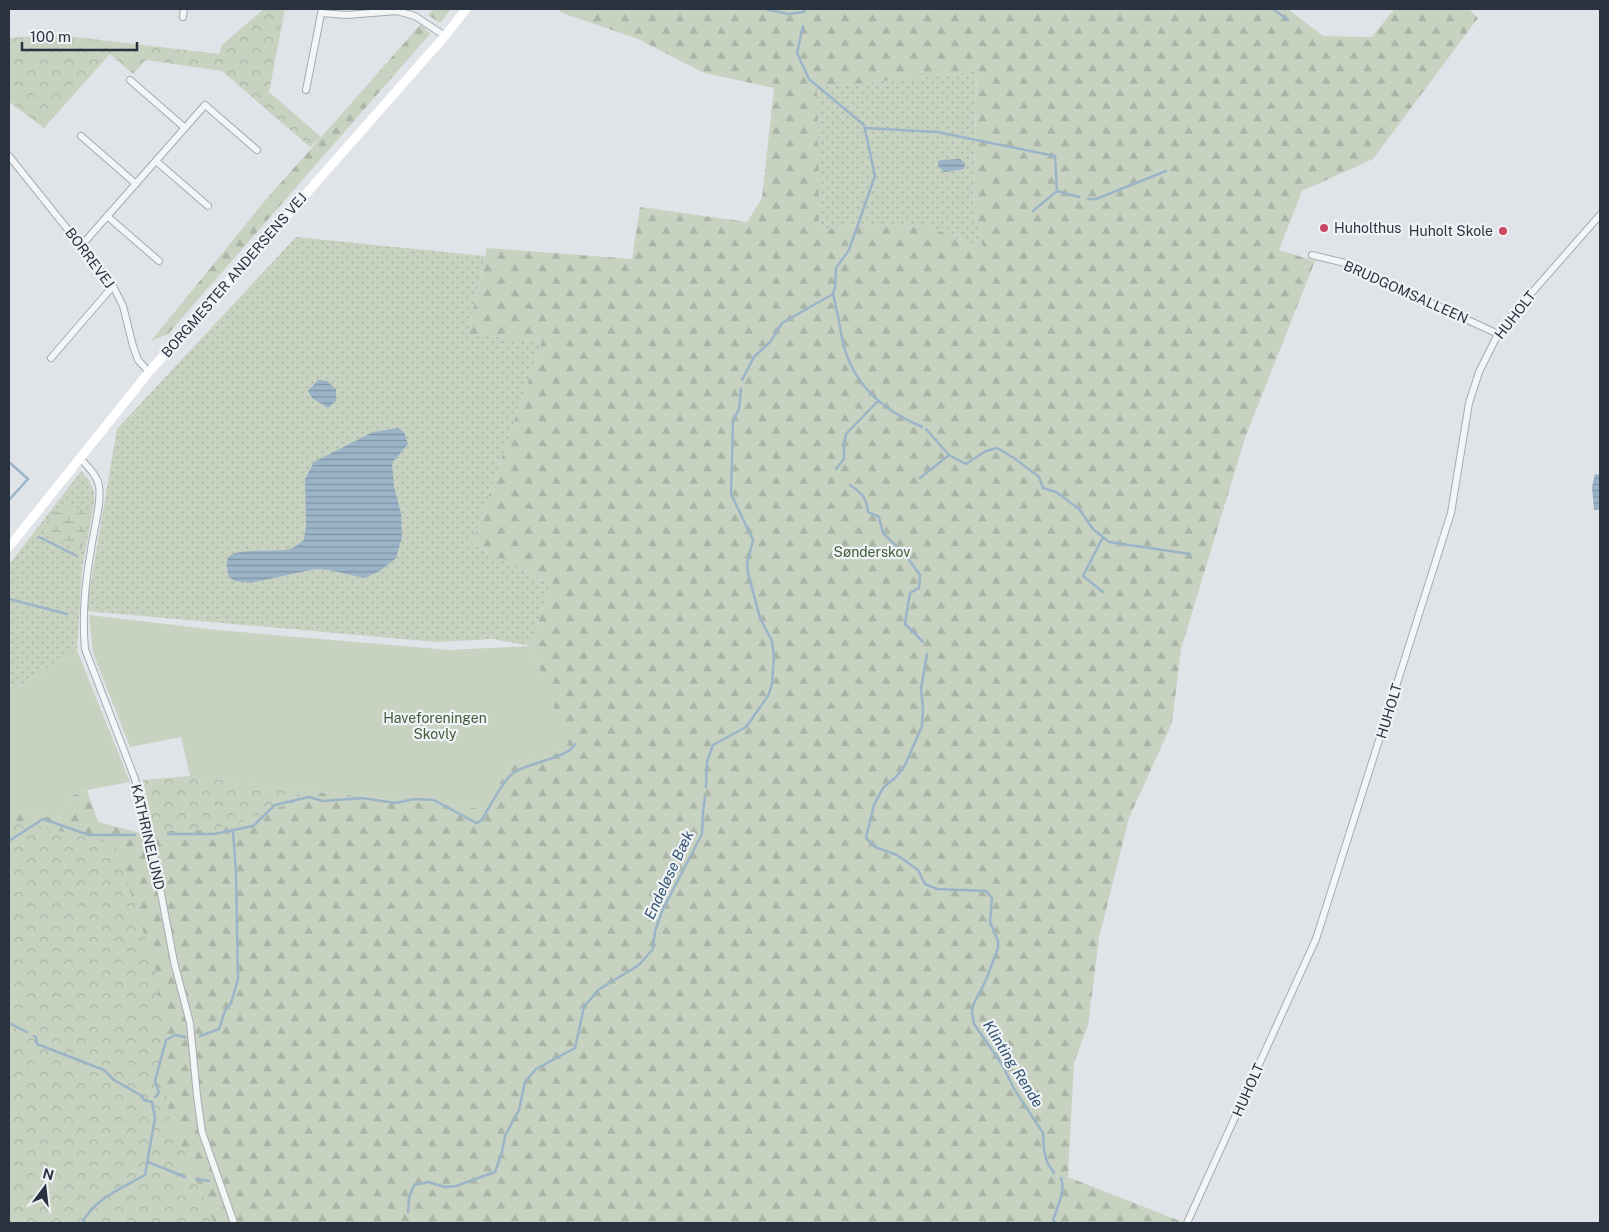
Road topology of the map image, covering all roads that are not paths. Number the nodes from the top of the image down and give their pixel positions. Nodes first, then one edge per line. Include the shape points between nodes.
1 (184, 9) edge
2 (466, 9) edge
3 (397, 10) edge
4 (321, 11) edge
5 (183, 17) dead end
6 (445, 36) junction
7 (130, 80) dead end
8 (306, 90) dead end
9 (185, 128) junction
10 (81, 136) dead end
11 (257, 150) dead end
12 (9, 156) edge
13 (156, 161) junction
14 (136, 184) junction
15 (208, 206) dead end
16 (1600, 215) edge
17 (107, 216) junction
18 (81, 246) junction
19 (1312, 255) dead end
20 (159, 261) dead end
21 (113, 286) junction
22 (1498, 334) junction
23 (51, 358) dead end
24 (149, 372) junction
25 (80, 458) junction
26 (9, 547) edge
27 (234, 1223) edge
28 (1188, 1223) edge

1 - 5 street
2 - 6 street, BORGMESTER ANDERSENS VEJ
3 - 4 street via 347,15
3 - 6 street via 416,16
4 - 8 street
6 - 24 street, BORGMESTER ANDERSENS VEJ
7 - 9 street
9 - 11 street via 205,105
9 - 13 street
10 - 14 street
12 - 18 street, BORREVEJ
13 - 14 street
13 - 15 street
14 - 17 street
16 - 22 street, HUHOLT
17 - 18 street
17 - 20 street
18 - 21 street, BORREVEJ
19 - 22 street, BRUDGOMSALLEEN via 1345,263
21 - 23 street
21 - 24 street, BORREVEJ via 123,306 138,360
22 - 28 street, HUHOLT via 1479,372 1469,403 1451,514 1316,939
24 - 25 street, BORGMESTER ANDERSENS VEJ
25 - 26 street, BORGMESTER ANDERSENS VEJ
25 - 27 street, KATHRINELUND via 99,485 86,588 86,649 135,779 190,1023 202,1132

